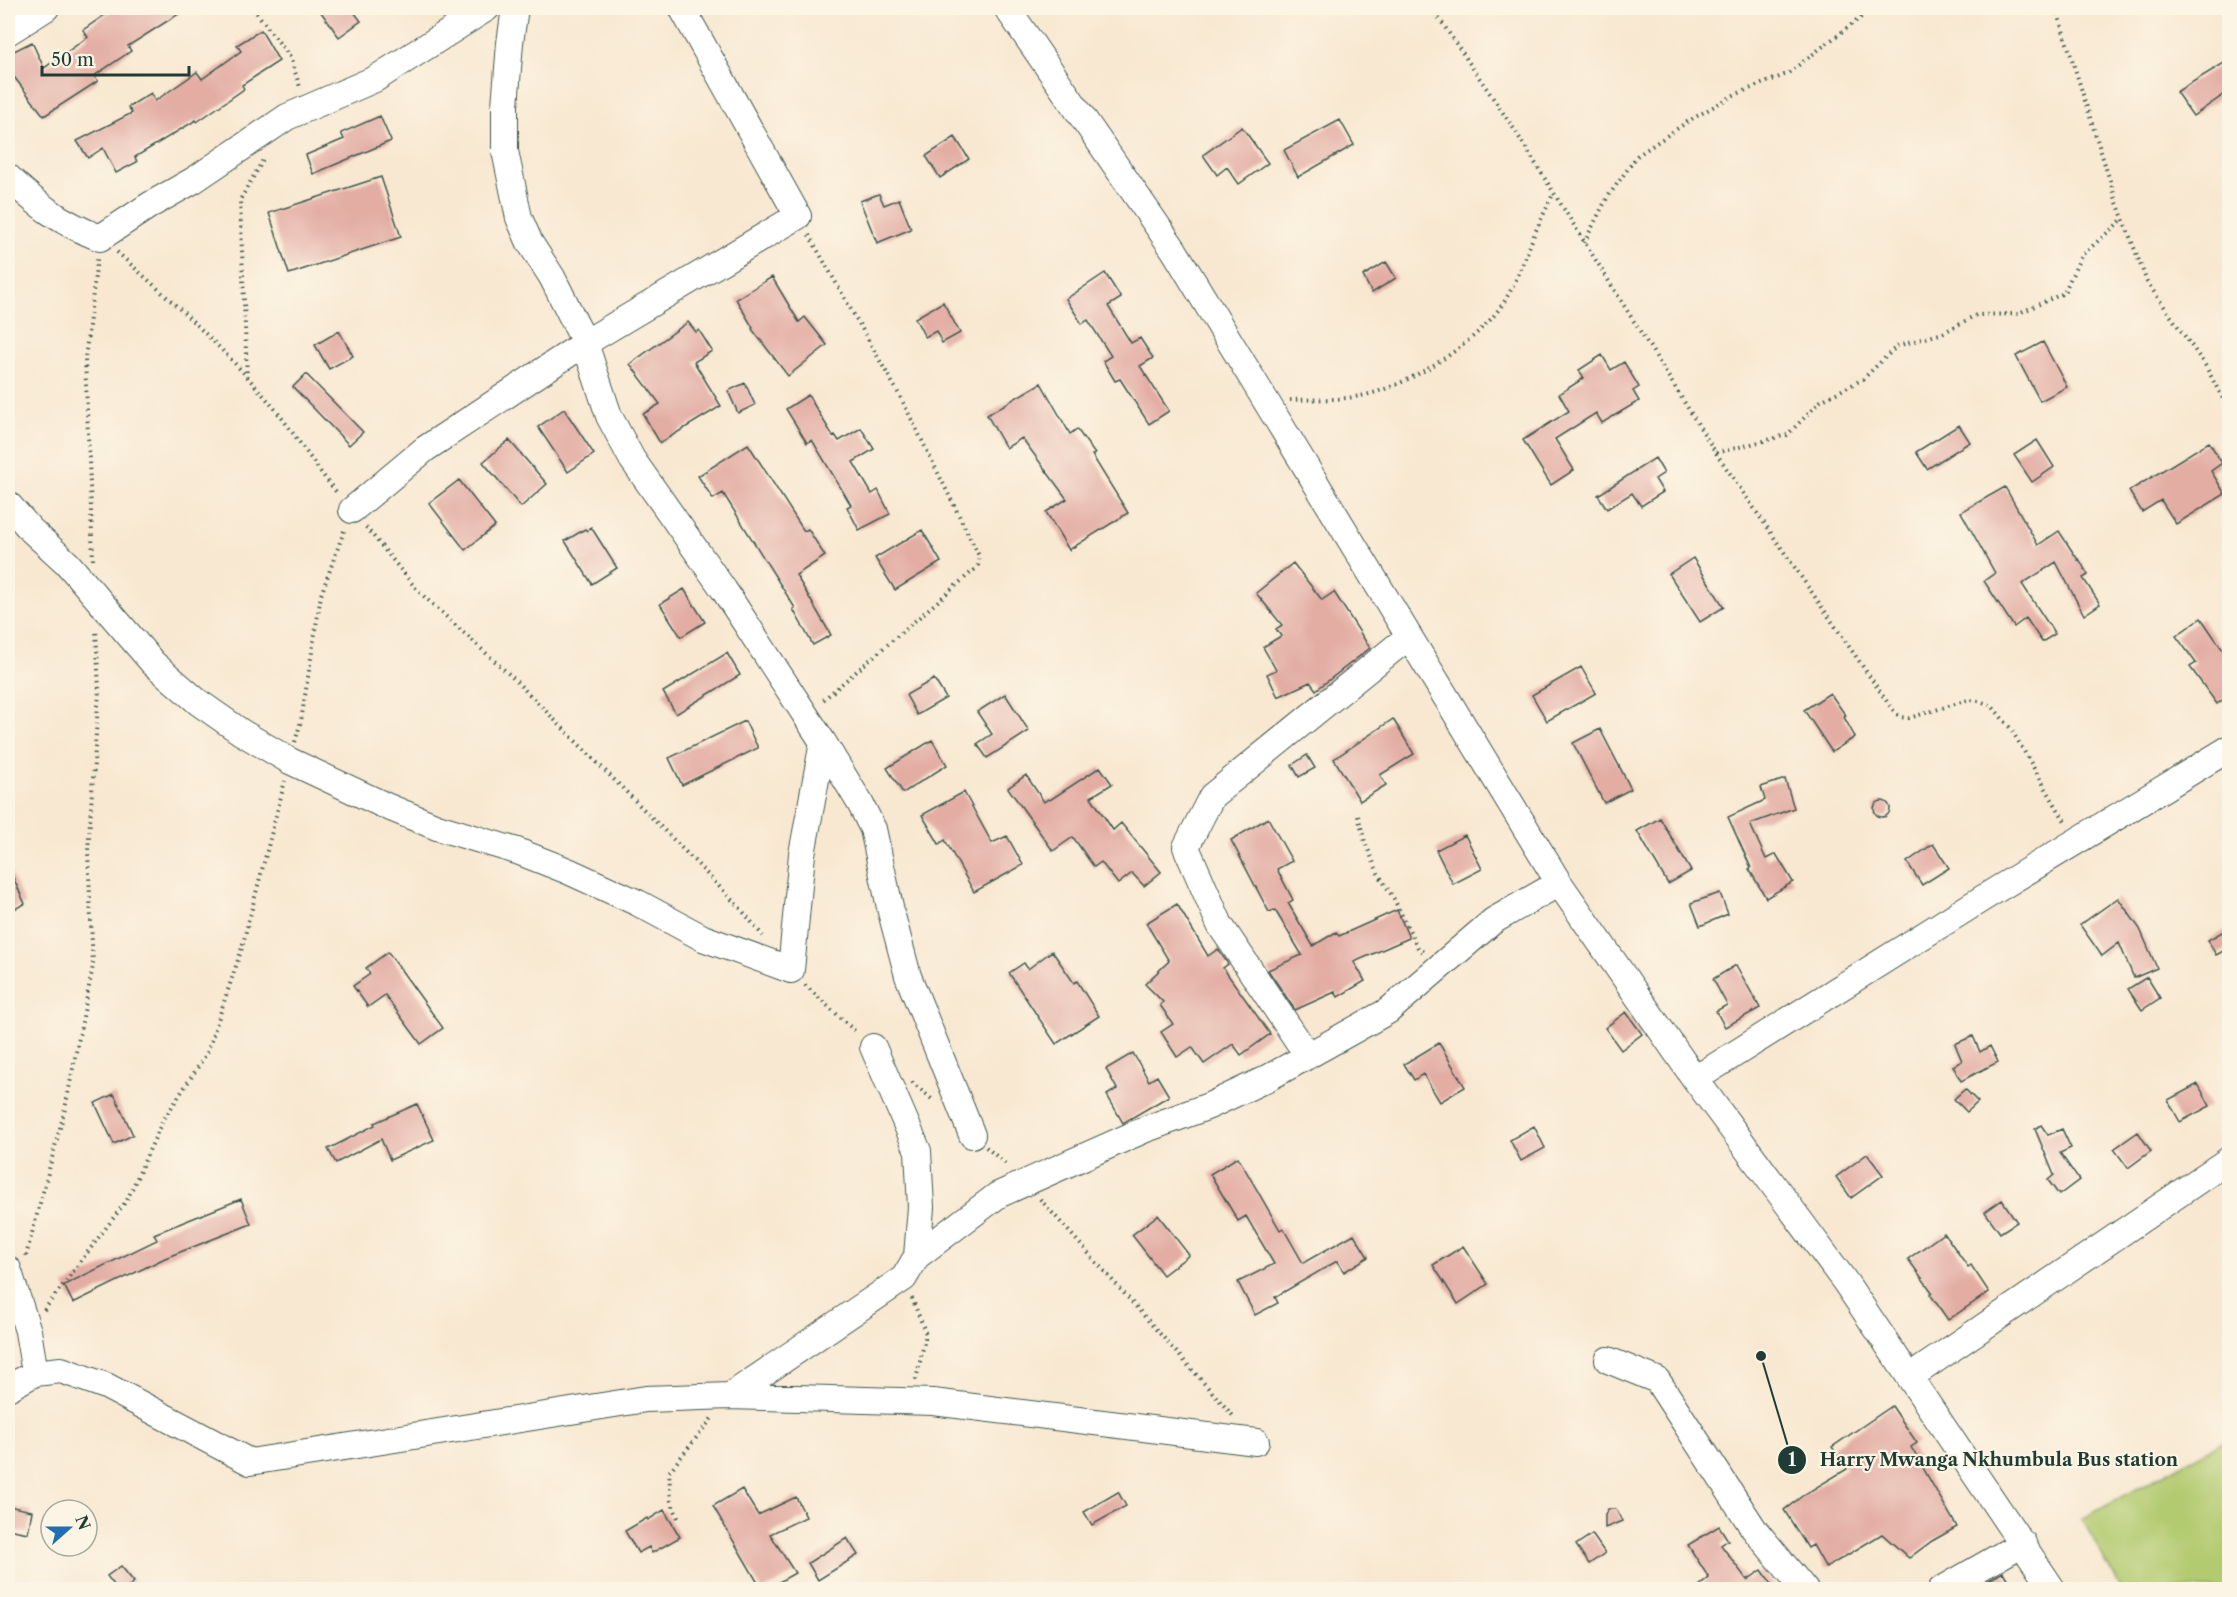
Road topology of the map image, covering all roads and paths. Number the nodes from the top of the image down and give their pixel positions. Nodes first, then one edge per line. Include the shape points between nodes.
1 (46, 8) edge
2 (253, 8) edge
3 (487, 8) edge
4 (515, 8) edge
5 (682, 8) edge
6 (1007, 8) edge
7 (1432, 8) edge
8 (1873, 8) edge
9 (2056, 8) edge
10 (8, 32) edge
11 (287, 117) junction
12 (264, 159) dead end
13 (8, 177) edge
14 (1554, 194) junction
15 (798, 216) junction
16 (2123, 219) junction
17 (100, 238) junction
18 (1584, 243) junction
19 (585, 343) junction
20 (247, 378) junction
21 (1265, 400) junction
22 (2229, 412) edge
23 (1716, 453) junction
24 (8, 504) edge
25 (352, 510) junction
26 (94, 594) junction
27 (1408, 637) junction
28 (806, 716) junction
29 (823, 742) junction
30 (2229, 748) edge
31 (290, 761) junction
32 (1358, 816) dead end
33 (2076, 842) junction
34 (1559, 883) junction
35 (769, 943) dead end
36 (1456, 952) junction
37 (791, 970) junction
38 (873, 1047) joint
39 (1308, 1056) junction
40 (906, 1076) dead end
41 (1695, 1079) junction
42 (939, 1106) dead end
43 (972, 1135) joint
44 (2229, 1159) edge
45 (1025, 1182) junction
46 (917, 1256) junction
47 (16, 1266) edge
48 (904, 1278) junction
49 (28, 1330) junction
50 (1608, 1360) dead end
51 (35, 1373) junction
52 (1910, 1377) junction
53 (8, 1388) edge
54 (730, 1396) junction
55 (933, 1402) junction
56 (1256, 1442) joint
57 (678, 1518) dead end
58 (2023, 1543) junction
59 (1805, 1590) edge
60 (1941, 1590) edge
61 (2053, 1590) edge

1 - 10 street
2 - 11 path via 290,57 301,85
3 - 11 street via 375,79
4 - 19 street via 505,106 505,152 511,184 530,243
5 - 15 street
6 - 21 street via 1174,250
7 - 14 path
8 - 18 path via 1787,74 1734,95 1637,156 1607,198
9 - 16 path
11 - 17 street
12 - 20 path via 240,200
13 - 17 street via 45,210
14 - 18 path
14 - 21 path via 1515,284 1503,304 1464,346 1375,392 1339,398
15 - 19 street
15 - 28 path via 902,398 979,556 974,570
16 - 22 path via 2147,282 2205,365
16 - 23 path via 2081,256 2064,293 2017,314 1976,315 1942,333 1897,346 1863,379 1821,401 1787,435
17 - 20 path via 182,310
17 - 26 path via 85,359
18 - 23 path
19 - 25 street via 425,450
19 - 28 street via 609,416 632,459
20 - 25 path
21 - 27 street
23 - 33 path via 1892,710 1909,718 1968,700 1992,706 2011,729
24 - 26 street
25 - 31 path via 321,595 301,721
25 - 35 path via 418,591 602,767 740,908
26 - 31 street via 153,663 198,702
26 - 47 path via 99,690 88,851 93,966 65,1109
27 - 34 street
27 - 39 street via 1212,796 1186,847 1220,925
28 - 29 street
29 - 37 street via 802,854
29 - 43 street via 873,829 908,976
30 - 33 street
31 - 37 street via 437,827 568,871 703,938
31 - 49 path via 241,951 207,1053 162,1122 127,1200
32 - 36 path via 1378,873 1418,948 1431,957
33 - 41 street
34 - 36 street via 1493,921
34 - 41 street
36 - 39 street via 1388,1011
37 - 38 path
38 - 46 street via 918,1151 921,1207
39 - 45 street via 1209,1106
40 - 42 path
41 - 52 street via 1846,1282
43 - 45 path
44 - 52 street
45 - 46 street via 998,1195
45 - 56 path
46 - 48 street
47 - 49 street
48 - 54 street
48 - 55 path via 926,1334 915,1381
49 - 51 street
50 - 59 street via 1657,1380 1754,1529
51 - 53 street
51 - 54 street via 61,1370 106,1386 250,1462 646,1399
52 - 58 street
54 - 55 street
54 - 57 path via 669,1472 671,1501
55 - 56 street
58 - 60 street
58 - 61 street

